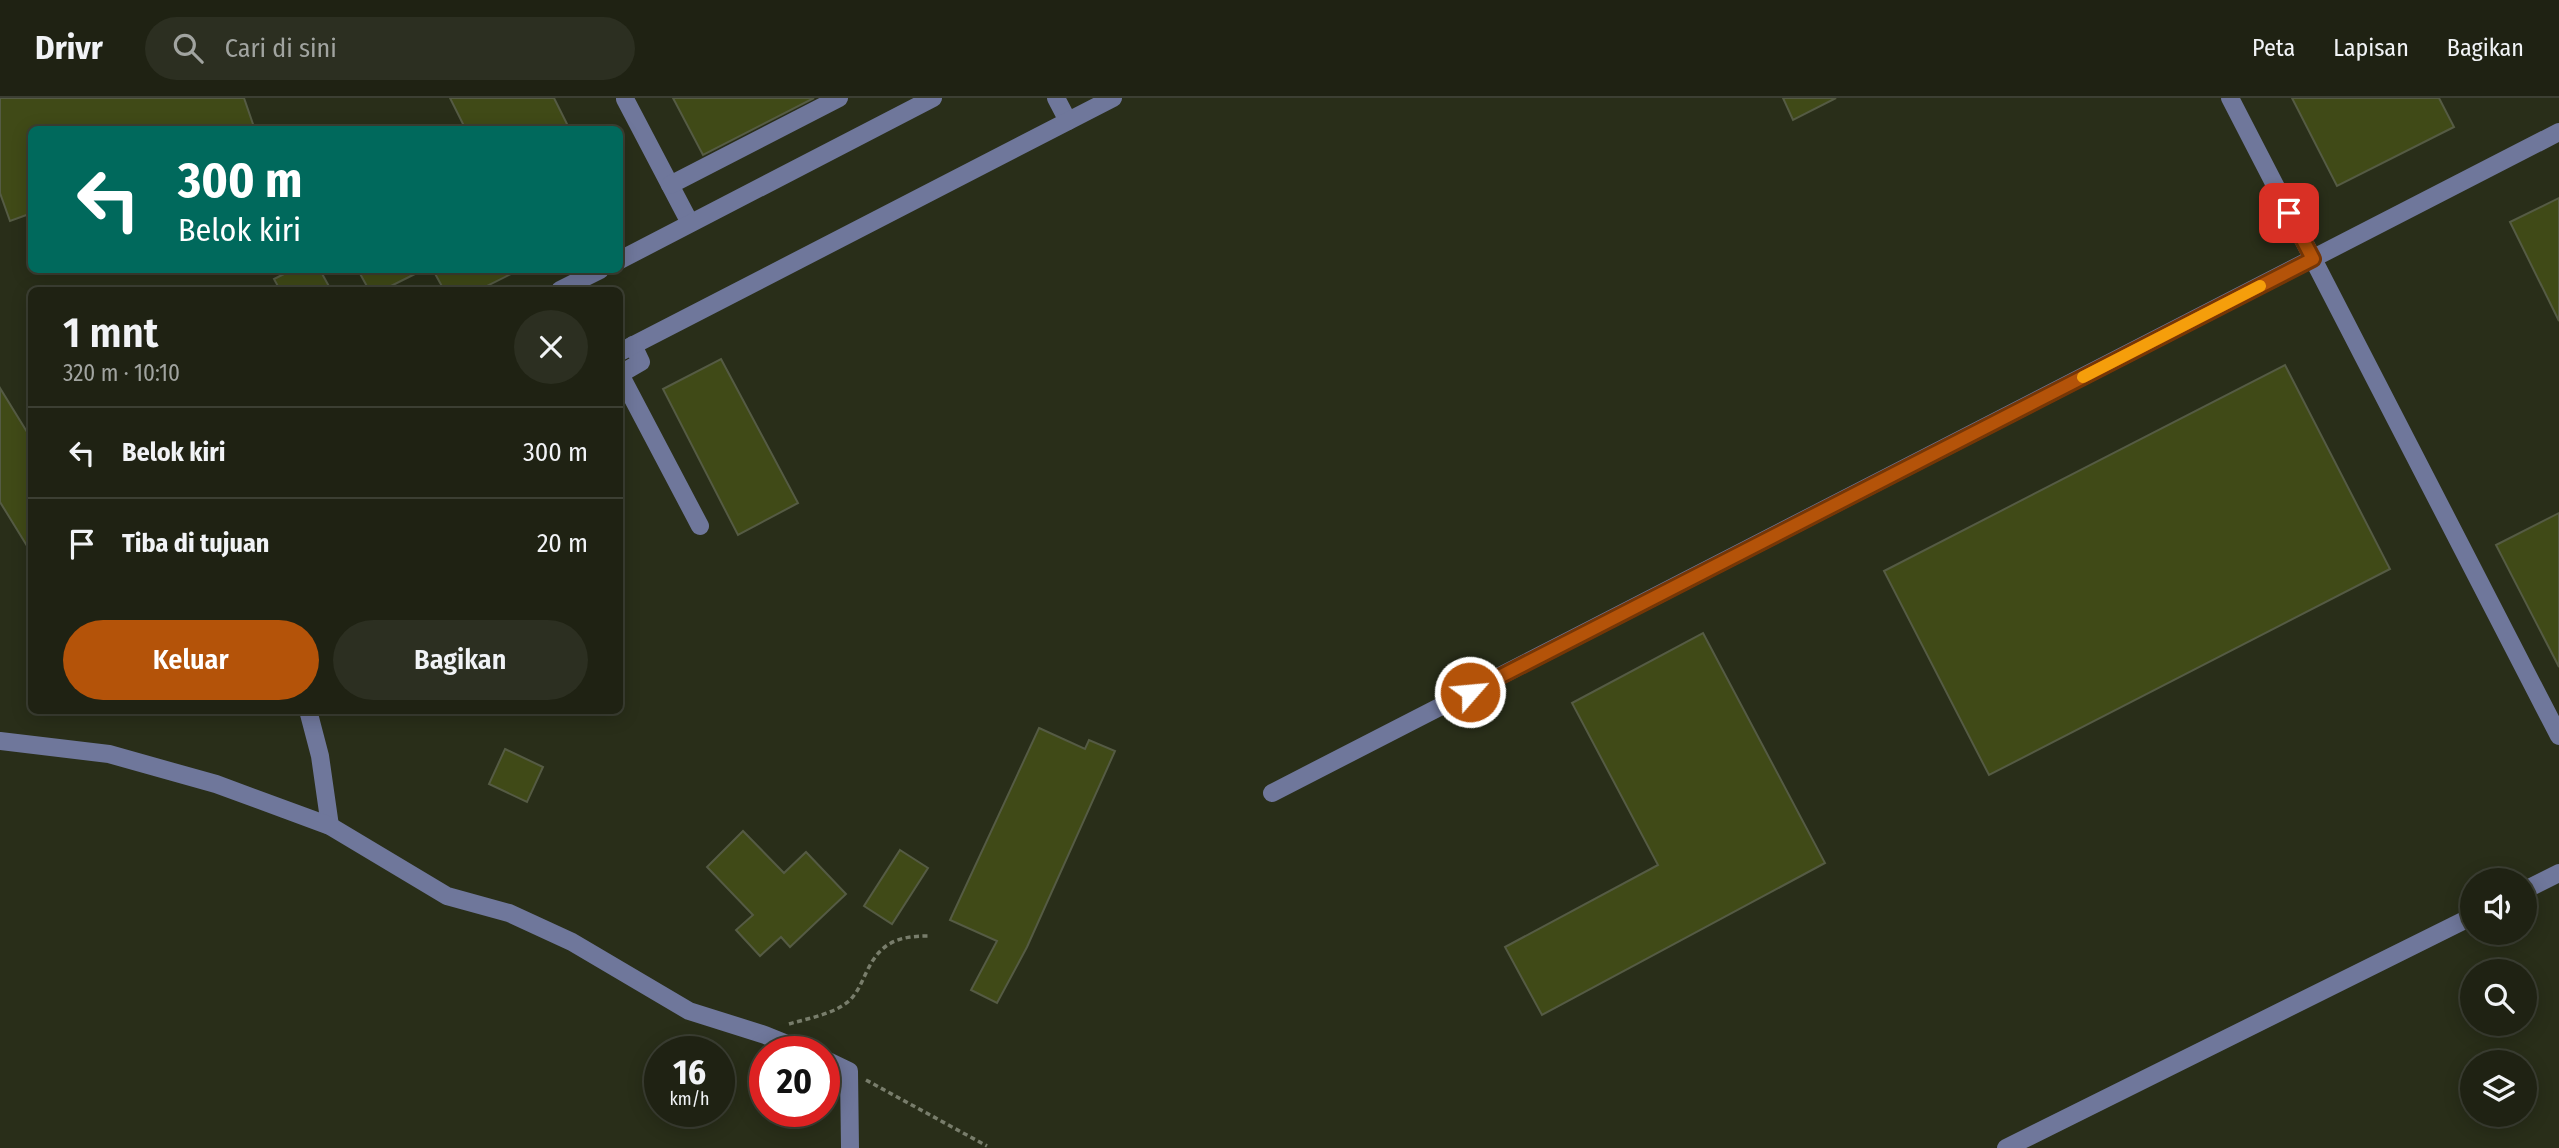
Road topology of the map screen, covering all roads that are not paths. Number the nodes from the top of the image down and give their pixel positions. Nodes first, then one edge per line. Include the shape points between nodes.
1 (839, 98) edge
2 (933, 98) edge
3 (1056, 98) edge
4 (1113, 98) edge
5 (2230, 98) edge
6 (625, 99) edge
7 (1068, 121) junction
8 (2559, 132) edge
9 (670, 185) junction
10 (690, 223) junction
11 (623, 258) edge
12 (2313, 259) junction
13 (594, 273) edge
14 (565, 287) edge
15 (626, 349) edge
16 (623, 372) edge
17 (623, 380) edge
18 (700, 526) dead end
19 (309, 714) dead end
20 (2559, 736) edge
21 (0, 741) edge
22 (1272, 793) dead end
23 (330, 826) junction
24 (2559, 873) edge
25 (2537, 884) edge
26 (2460, 922) edge
27 (767, 1036) edge
28 (840, 1067) edge
29 (849, 1148) edge
30 (2006, 1148) edge

1 - 9 street
2 - 10 street
3 - 7 street
4 - 7 street
5 - 12 street
6 - 9 street
7 - 15 street
8 - 12 street
9 - 10 street
10 - 11 street
12 - 20 street
12 - 22 street
13 - 14 street
15 - 16 street via 641,362
17 - 18 street
19 - 23 street
21 - 23 street via 109,754 216,784
23 - 27 street via 447,896 509,913 572,942 689,1011
24 - 25 street
26 - 30 street
28 - 29 street via 849,1071

